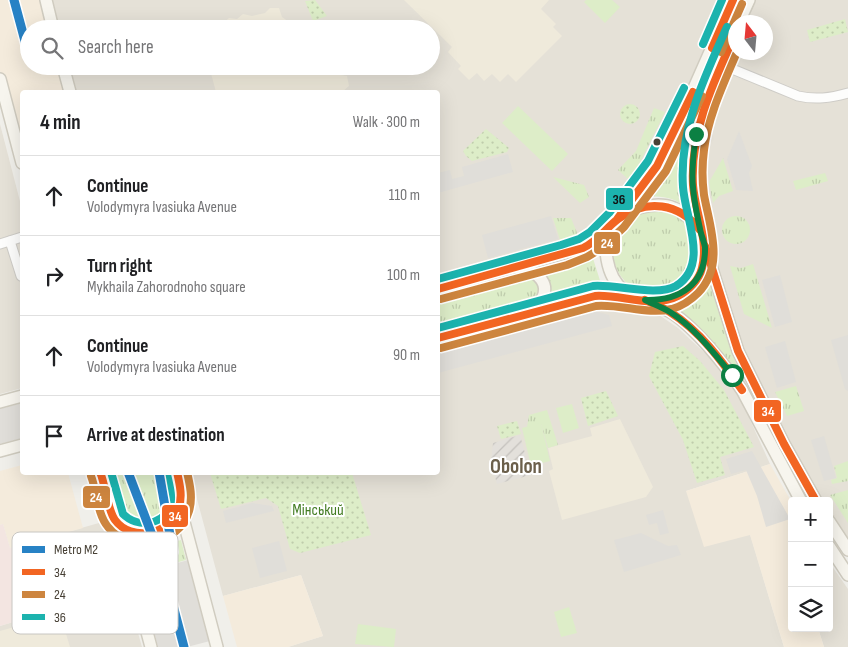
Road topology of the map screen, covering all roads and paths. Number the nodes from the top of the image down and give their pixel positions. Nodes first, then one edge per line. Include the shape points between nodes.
1 (46, 0) edge
2 (733, 0) edge
3 (749, 0) edge
4 (742, 15) edge
5 (51, 20) edge
6 (728, 49) edge
7 (708, 58) junction
8 (721, 64) junction
9 (65, 75) edge
10 (0, 79) edge
11 (69, 90) edge
12 (848, 93) edge
13 (20, 155) edge
14 (615, 222) junction
15 (700, 230) junction
16 (20, 237) edge
17 (10, 241) junction
18 (0, 244) edge
19 (705, 246) junction
20 (515, 268) junction
21 (20, 273) edge
22 (440, 287) edge
23 (640, 299) junction
24 (527, 314) junction
25 (440, 337) edge
26 (20, 397) edge
27 (0, 402) edge
28 (20, 446) edge
29 (0, 451) edge
30 (178, 475) edge
31 (102, 476) edge
32 (181, 488) junction
33 (799, 497) edge
34 (814, 497) edge
35 (115, 520) junction
36 (833, 527) edge
37 (119, 532) edge
38 (134, 532) edge
39 (154, 532) edge
40 (848, 550) edge
41 (833, 552) edge
42 (848, 575) edge
43 (148, 634) edge
44 (151, 647) edge
45 (217, 647) edge

1 - 5 main road
2 - 7 main road
3 - 4 main road
6 - 8 main road
7 - 8 street
7 - 14 main road via 656,166
8 - 12 street via 798,96 823,99
8 - 15 main road via 696,134 693,186
9 - 11 main road
10 - 13 main road
14 - 15 main road via 631,211 660,205 674,208 687,216
14 - 20 main road via 583,248
14 - 23 main road via 607,241 609,270 624,290
15 - 19 main road
16 - 17 street
17 - 18 street
17 - 21 street
19 - 23 main road via 701,270 694,283 682,293 671,298
19 - 34 main road via 738,351
20 - 22 main road
20 - 24 main road via 530,270 539,276 544,288 541,300
23 - 24 main road via 595,296
23 - 33 main road via 668,310 683,321 720,360 742,390
24 - 25 main road
26 - 27 main road
28 - 29 main road
30 - 32 main road
31 - 35 main road
32 - 39 main road via 178,514 171,523
32 - 45 main road via 184,522
35 - 37 main road
35 - 38 main road
36 - 40 main road
41 - 42 main road
43 - 44 main road

